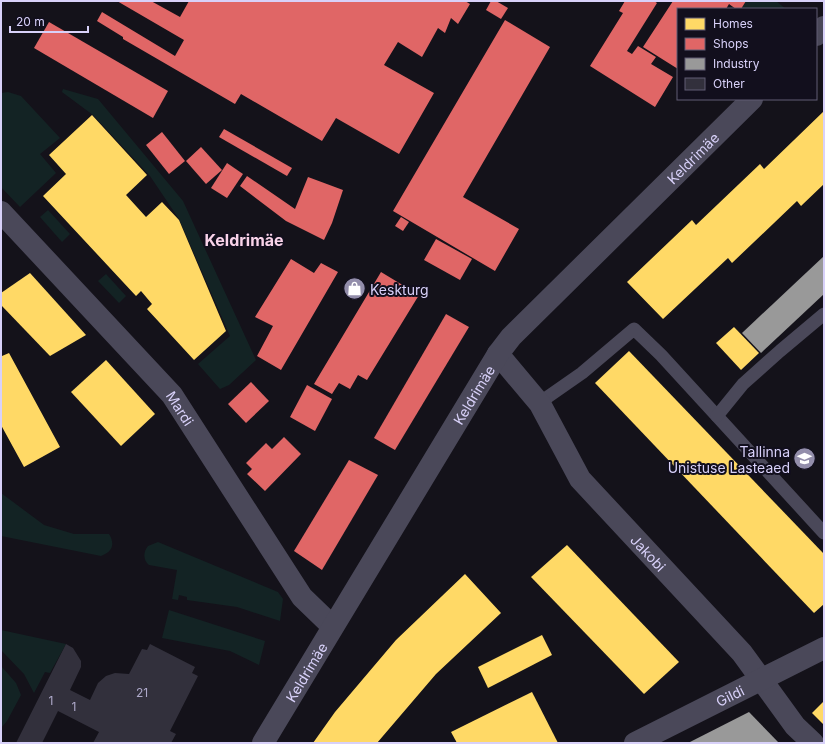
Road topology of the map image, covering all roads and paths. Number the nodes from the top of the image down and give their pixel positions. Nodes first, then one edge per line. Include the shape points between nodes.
1 (751, 100) edge
2 (1, 212) edge
3 (824, 314) edge
4 (498, 354) junction
5 (539, 403) junction
6 (717, 416) junction
7 (824, 533) edge
8 (332, 626) junction
9 (824, 648) edge
10 (762, 680) junction
11 (263, 743) edge
12 (635, 743) edge
13 (813, 743) edge

1 - 4 street, Keldrimäe via 511,336
2 - 8 street, Mardi via 172,395 302,597
3 - 6 lane via 743,384
4 - 5 street, Jakobi
4 - 8 street, Keldrimäe
5 - 6 lane via 582,373 634,329
5 - 10 street, Jakobi via 580,479 742,653
6 - 7 lane
8 - 11 street, Keldrimäe
9 - 10 street, Gildi
10 - 12 street, Gildi
10 - 13 street, Jakobi via 795,726

